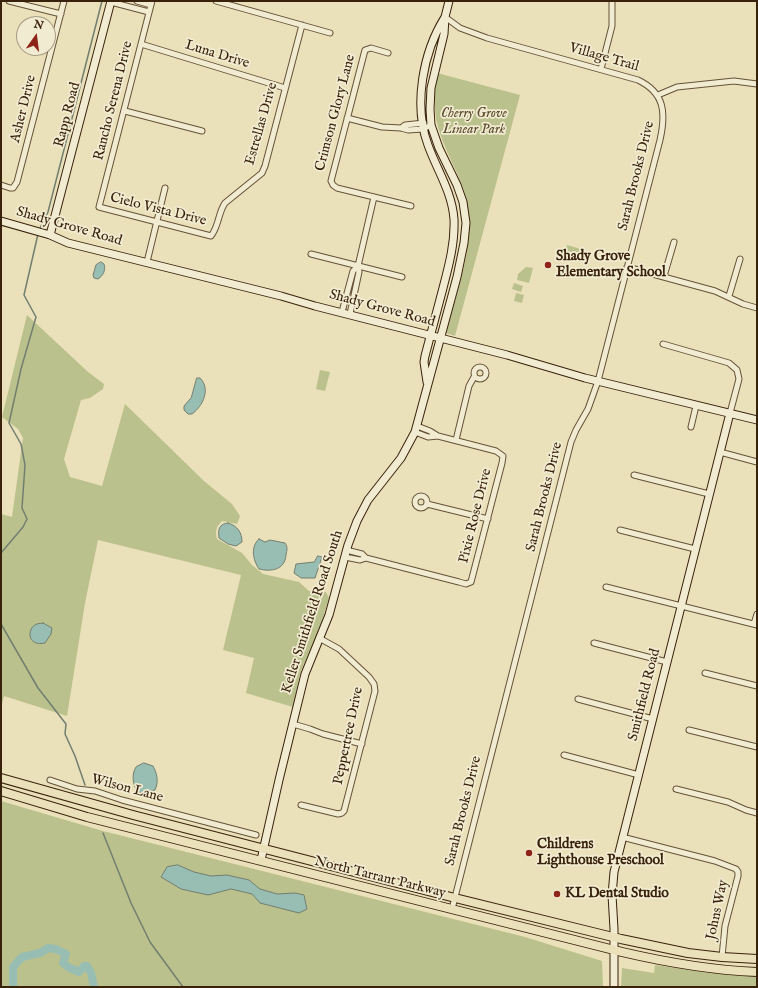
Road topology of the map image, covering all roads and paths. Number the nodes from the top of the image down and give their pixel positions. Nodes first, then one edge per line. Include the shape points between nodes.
1 (10, 1) edge
2 (64, 1) edge
3 (111, 1) edge
4 (137, 1) edge
5 (216, 1) edge
6 (449, 1) edge
7 (612, 1) edge
8 (152, 3) edge
9 (149, 12) junction
10 (61, 14) junction
11 (445, 17) junction
12 (302, 25) junction
13 (330, 33) dead end
14 (141, 44) junction
15 (388, 53) dead end
16 (601, 69) junction
17 (757, 84) edge
18 (285, 88) junction
19 (658, 95) junction
20 (125, 111) junction
21 (347, 118) junction
22 (431, 125) junction
23 (422, 126) junction
24 (202, 131) dead end
25 (2, 186) edge
26 (164, 188) dead end
27 (374, 197) junction
28 (411, 206) dead end
29 (99, 207) joint
30 (1, 221) edge
31 (156, 221) junction
32 (47, 234) junction
33 (211, 236) joint
34 (674, 242) dead end
35 (311, 254) dead end
36 (740, 259) dead end
37 (147, 262) junction
38 (358, 266) junction
39 (627, 267) junction
40 (664, 276) junction
41 (402, 277) dead end
42 (730, 296) junction
43 (757, 308) edge
44 (342, 312) junction
45 (350, 314) junction
46 (431, 336) junction
47 (440, 338) junction
48 (663, 344) dead end
49 (474, 377) dead end
50 (598, 381) junction
51 (427, 388) junction
52 (696, 406) junction
53 (730, 414) junction
54 (757, 420) edge
55 (691, 427) dead end
56 (416, 429) junction
57 (456, 440) junction
58 (720, 452) junction
59 (757, 462) edge
60 (634, 475) dead end
61 (709, 494) junction
62 (427, 504) dead end
63 (488, 519) junction
64 (620, 530) dead end
65 (695, 549) junction
66 (346, 554) junction
67 (606, 587) dead end
68 (681, 606) junction
69 (757, 614) edge
70 (756, 624) edge
71 (319, 638) junction
72 (594, 643) dead end
73 (667, 662) junction
74 (705, 673) dead end
75 (757, 686) edge
76 (578, 699) dead end
77 (653, 719) junction
78 (292, 724) junction
79 (689, 730) dead end
80 (362, 744) junction
81 (757, 747) edge
82 (564, 755) dead end
83 (639, 775) junction
84 (1, 778) edge
85 (50, 780) dead end
86 (676, 789) dead end
87 (1, 791) edge
88 (301, 805) dead end
89 (757, 813) edge
90 (198, 820) junction
91 (194, 831) junction
92 (256, 835) dead end
93 (622, 837) junction
94 (263, 849) junction
95 (260, 860) junction
96 (367, 875) junction
97 (364, 887) junction
98 (455, 898) junction
99 (452, 909) junction
100 (614, 937) junction
101 (614, 950) junction
102 (722, 957) junction
103 (757, 959) edge
104 (757, 972) edge
105 (614, 987) edge

1 - 10 street
2 - 10 street, Asher Drive
3 - 9 street
3 - 32 main road, Rapp Road
4 - 8 street
5 - 12 street
6 - 11 main road, Keller Smithfield Road South
7 - 16 street via 612,26
8 - 9 street, Rancho Serena Drive
9 - 14 street, Rancho Serena Drive
10 - 25 street, Asher Drive via 18,182 13,188
11 - 16 street, Village Trail via 460,28 487,38
11 - 22 main road, Keller Smithfield Road South via 444,34 431,88
11 - 23 main road, Keller Smithfield Road South via 436,32 424,75 420,95
12 - 13 street
12 - 18 street, Estrellas Drive
14 - 18 street, Luna Drive
14 - 20 street, Rancho Serena Drive
15 - 21 street, Crimson Glory Lane via 366,49
16 - 19 street, Village Trail via 638,80
17 - 19 street via 734,81 677,87
18 - 33 street, Estrellas Drive via 262,173 225,202
19 - 39 street, Sarah Brooks Drive via 663,110 663,126
20 - 24 street
20 - 29 street, Rancho Serena Drive
21 - 23 street via 382,127
21 - 27 street, Crimson Glory Lane via 331,183 337,188
22 - 23 street
22 - 47 main road, Keller Smithfield Road South via 457,185 466,223 458,270
23 - 46 main road, Keller Smithfield Road South via 428,146 448,189 454,222 450,261
26 - 31 street
27 - 28 street
27 - 38 street
29 - 31 street, Cielo Vista Drive
30 - 32 main road, Shady Grove Road
31 - 33 street, Cielo Vista Drive
31 - 37 street
32 - 37 main road, Shady Grove Road via 68,243
34 - 40 street
35 - 38 street
36 - 42 street
37 - 44 main road, Shady Grove Road
38 - 41 street
38 - 44 street via 353,271
38 - 45 street
39 - 40 street
39 - 50 street, Sarah Brooks Drive
40 - 42 street
42 - 43 street
44 - 45 main road, Shady Grove Road
45 - 46 main road, Shady Grove Road
46 - 47 main road, Shady Grove Road
46 - 51 main road, Keller Smithfield Road South via 424,362
47 - 50 main road, Shady Grove Road
47 - 51 main road, Keller Smithfield Road South
48 - 53 street via 734,366 739,379
49 - 57 street via 469,386
50 - 52 main road, Shady Grove Road
50 - 98 street, Sarah Brooks Drive via 591,404 571,442
51 - 56 main road, Keller Smithfield Road South
52 - 53 main road, Shady Grove Road
52 - 55 street
53 - 54 main road, Shady Grove Road
53 - 58 main road, Smithfield Road
56 - 57 street
56 - 66 main road, Keller Smithfield Road South via 401,458 363,509 351,534
57 - 63 street, Pixie Rose Drive via 501,454 503,459
58 - 59 street
58 - 61 main road, Smithfield Road
60 - 61 street
61 - 65 main road, Smithfield Road
62 - 63 street
63 - 66 street, Pixie Rose Drive via 473,578 469,584 366,558 362,554
64 - 65 street
65 - 68 main road, Smithfield Road
66 - 71 main road, Keller Smithfield Road South via 329,615
67 - 68 street
68 - 70 street
68 - 73 main road, Smithfield Road
69 - 70 street
71 - 78 main road, Keller Smithfield Road South via 305,674
71 - 80 street, Peppertree Drive via 339,649 374,684
72 - 73 street
73 - 77 main road, Smithfield Road
74 - 75 street
76 - 77 street
77 - 83 main road, Smithfield Road
78 - 80 street
78 - 94 main road, Keller Smithfield Road South
79 - 81 street
80 - 88 street, Peppertree Drive via 345,810 340,814
82 - 83 street
83 - 93 main road, Smithfield Road
84 - 91 main road, North Tarrant Parkway
85 - 90 street, Wilson Lane
86 - 89 street via 728,802
87 - 95 main road, North Tarrant Parkway via 87,817
90 - 91 street
90 - 92 street, Wilson Lane
91 - 94 main road, North Tarrant Parkway
93 - 100 main road, Smithfield Road via 612,884
93 - 102 street, Johns Way via 715,861 736,869 738,876 725,926
94 - 95 main road, Keller Smithfield Road South
94 - 96 main road, North Tarrant Parkway
95 - 97 main road, North Tarrant Parkway
96 - 97 main road
96 - 98 main road, North Tarrant Parkway
97 - 99 main road, North Tarrant Parkway
98 - 99 street, Sarah Brooks Drive
98 - 100 main road, North Tarrant Parkway
99 - 101 main road, North Tarrant Parkway
100 - 101 main road, Smithfield Road
100 - 102 main road, North Tarrant Parkway via 657,947
101 - 104 main road, North Tarrant Parkway via 690,966
101 - 105 main road, Smithfield Road
102 - 103 main road, North Tarrant Parkway

